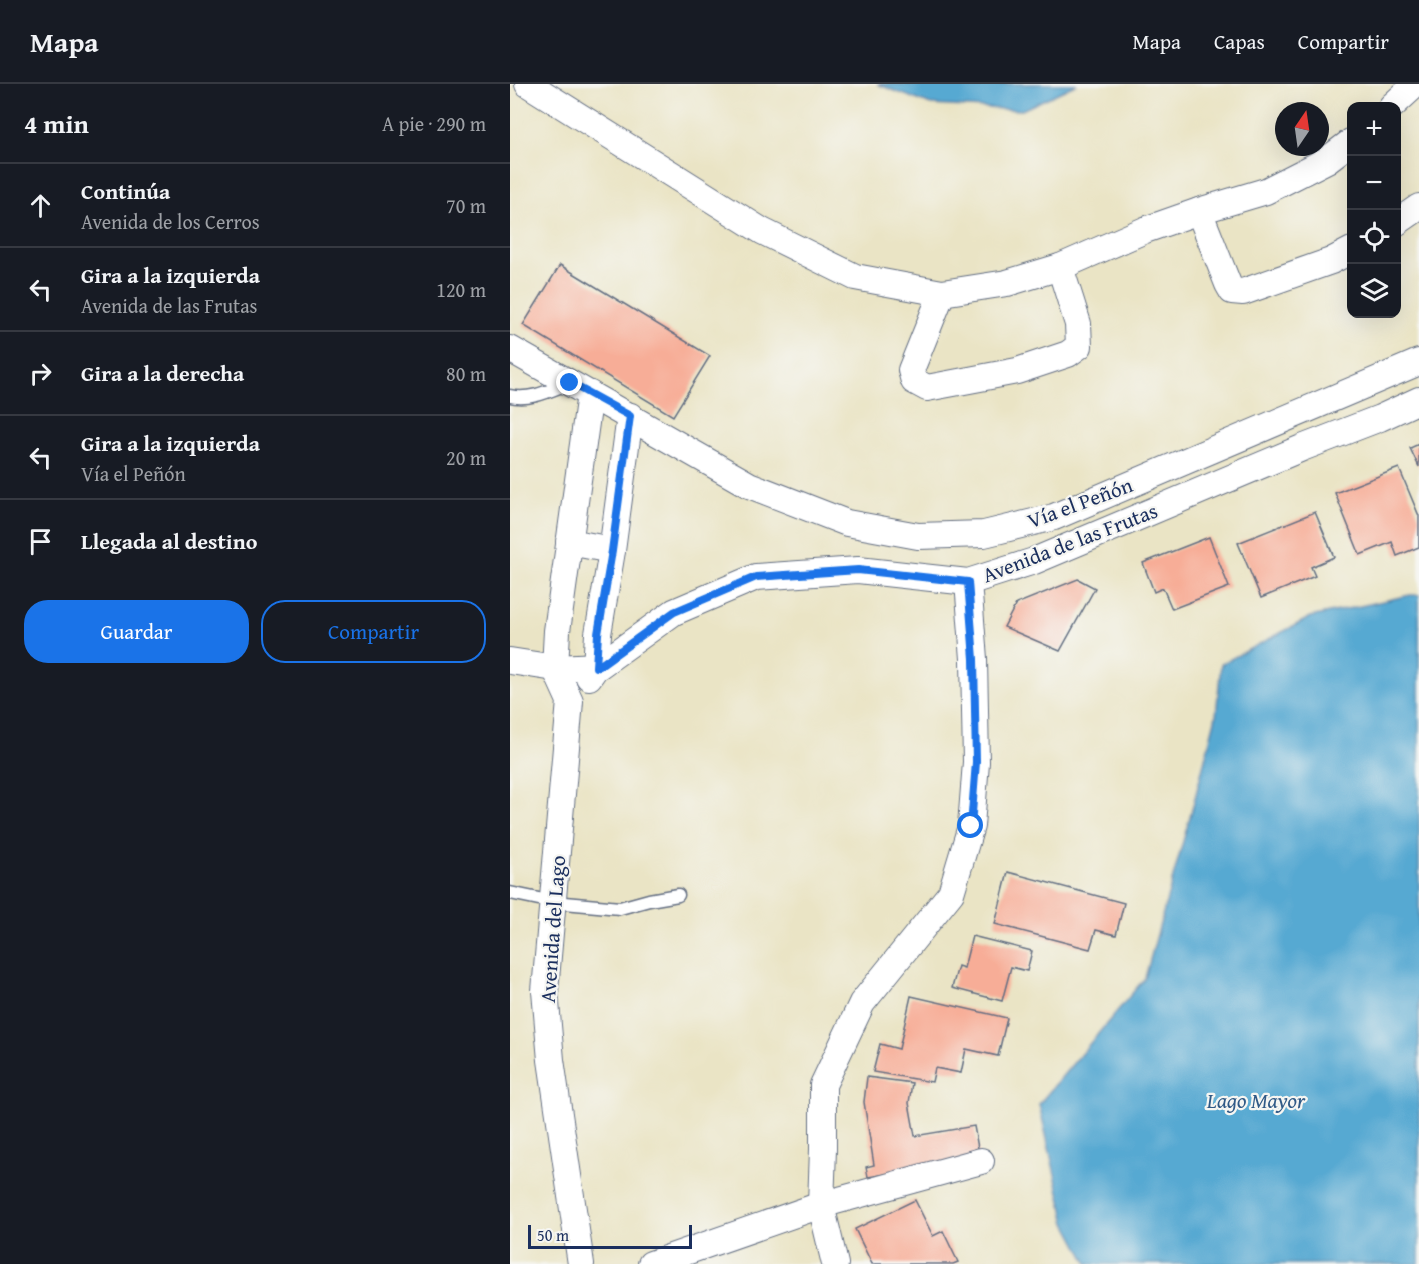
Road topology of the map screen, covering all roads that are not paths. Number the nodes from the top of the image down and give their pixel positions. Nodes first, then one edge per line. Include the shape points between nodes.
1 (1417, 85) edge
2 (537, 87) edge
3 (1397, 102) edge
4 (1347, 145) edge
5 (1419, 207) edge
6 (1199, 211) junction
7 (1401, 220) edge
8 (1347, 253) edge
9 (1060, 267) junction
10 (942, 293) junction
11 (510, 349) edge
12 (1419, 362) edge
13 (580, 389) junction
14 (510, 396) edge
15 (1419, 400) edge
16 (630, 416) junction
17 (569, 542) junction
18 (612, 550) junction
19 (968, 582) junction
20 (510, 661) edge
21 (596, 667) junction
22 (555, 668) junction
23 (570, 701) junction
24 (510, 893) edge
25 (678, 895) dead end
26 (553, 902) junction
27 (981, 1161) dead end
28 (821, 1205) junction
29 (581, 1264) edge
30 (651, 1264) edge
31 (835, 1264) edge

1 - 3 street
2 - 10 street via 762,231 855,277
4 - 6 street via 1327,160 1266,191
5 - 7 street
6 - 8 street via 1232,291 1243,292
6 - 9 street
9 - 10 street via 1007,283
9 - 10 street via 1078,324 1079,346 1068,354 1017,371 927,388 914,381 911,369
11 - 13 street, Vía el Peñón
12 - 16 street, Vía el Peñón via 1054,517 984,534 918,536 847,524 749,485
13 - 14 lane
13 - 16 street, Vía el Peñón
13 - 17 street
15 - 19 street, Avenida de las Frutas via 1034,561
16 - 18 street
17 - 18 street
17 - 22 street
18 - 21 street
19 - 21 street, Avenida de las Frutas via 858,570 756,577 674,612
19 - 28 street via 976,762 971,826 951,893 862,1003 823,1085
20 - 22 street
21 - 22 street
21 - 23 street
22 - 23 street, Avenida del Lago
23 - 26 street, Avenida del Lago
24 - 26 lane
25 - 26 lane via 620,908
26 - 29 street, Avenida del Lago via 545,991
27 - 28 street
28 - 30 street
28 - 31 street

